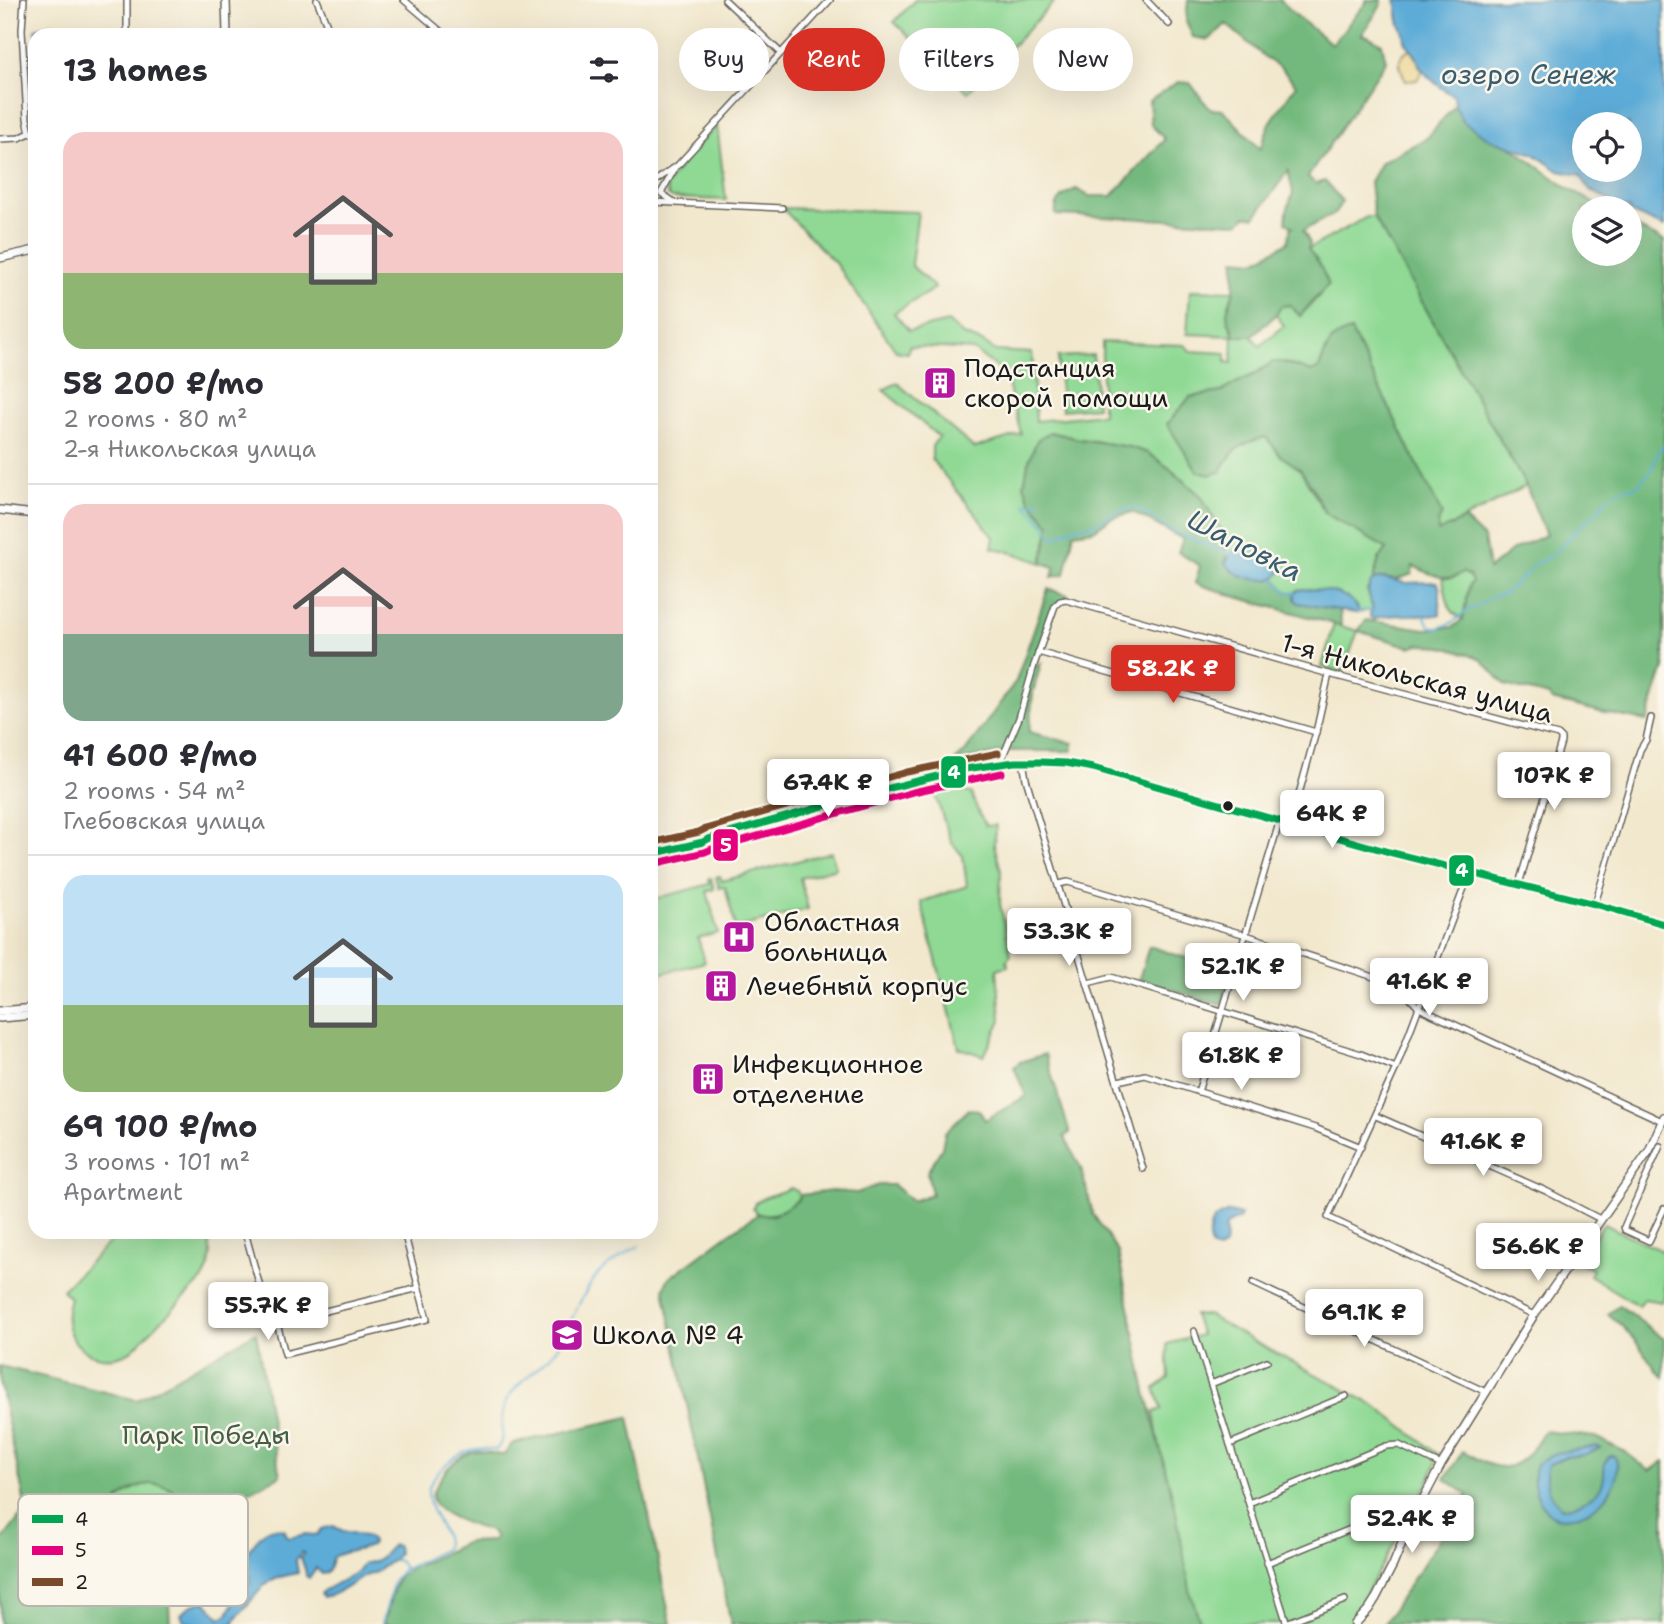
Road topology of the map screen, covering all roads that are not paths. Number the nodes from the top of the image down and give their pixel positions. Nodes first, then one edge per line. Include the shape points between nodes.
1 (24, 0) edge
2 (127, 0) edge
3 (226, 0) edge
4 (317, 0) edge
5 (404, 0) edge
6 (725, 0) edge
7 (830, 0) edge
8 (1146, 0) edge
9 (1169, 24) dead end
10 (127, 28) edge
11 (227, 28) edge
12 (328, 28) edge
13 (437, 28) edge
14 (781, 53) junction
15 (28, 122) edge
16 (28, 135) edge
17 (0, 139) edge
18 (678, 165) junction
19 (658, 179) edge
20 (658, 186) edge
21 (661, 193) junction
22 (658, 199) edge
23 (658, 202) edge
24 (678, 204) junction
25 (782, 208) dead end
26 (28, 252) edge
27 (0, 258) edge
28 (0, 510) edge
29 (28, 513) edge
30 (1038, 652) junction
31 (1329, 674) junction
32 (1651, 718) dead end
33 (1315, 732) junction
34 (1023, 761) junction
35 (1000, 762) junction
36 (1280, 820) junction
37 (1291, 823) junction
38 (658, 852) edge
39 (1470, 872) junction
40 (1059, 884) junction
41 (1519, 884) junction
42 (1595, 904) junction
43 (1664, 924) edge
44 (1246, 935) junction
45 (1088, 983) junction
46 (1419, 1008) junction
47 (28, 1009) edge
48 (1222, 1010) junction
49 (0, 1011) edge
50 (28, 1016) edge
51 (0, 1018) edge
52 (1396, 1068) junction
53 (1118, 1081) junction
54 (1198, 1092) junction
55 (1376, 1115) junction
56 (1663, 1119) edge
57 (1659, 1145) edge
58 (1361, 1147) junction
59 (1143, 1169) dead end
60 (1664, 1209) edge
61 (1600, 1219) junction
62 (1656, 1227) junction
63 (1664, 1230) edge
64 (247, 1239) edge
65 (406, 1239) edge
66 (1253, 1283) dead end
67 (419, 1288) junction
68 (1534, 1315) junction
69 (277, 1323) junction
70 (1194, 1331) dead end
71 (1267, 1361) dead end
72 (1211, 1384) junction
73 (1486, 1392) junction
74 (1346, 1396) dead end
75 (1230, 1444) junction
76 (1441, 1465) junction
77 (1422, 1500) junction
78 (1248, 1503) junction
79 (1267, 1563) junction
80 (1345, 1600) dead end
81 (1287, 1623) edge
82 (1355, 1624) edge

1 - 15 street
2 - 10 street
3 - 11 street
4 - 12 street
5 - 13 street
6 - 14 street
7 - 14 street
8 - 9 street
14 - 18 street
16 - 17 street
18 - 19 street
18 - 21 street
20 - 21 street
21 - 22 street
21 - 24 street
23 - 24 street
24 - 25 street
26 - 27 street
28 - 29 street
30 - 31 street, 1-я Никольская улица via 1055,606 1066,600
30 - 33 street
30 - 35 street via 1019,718
31 - 33 street
31 - 41 street, 1-я Никольская улица via 1560,738
32 - 42 street
33 - 37 street
34 - 35 street
34 - 36 street via 1094,768
34 - 40 street
35 - 38 street via 910,782
36 - 37 street
36 - 44 street
37 - 39 street
39 - 41 street
39 - 46 street
40 - 44 street via 1068,882
40 - 45 street
41 - 42 street
42 - 43 street
44 - 46 street via 1386,981
44 - 48 street
45 - 48 street via 1111,976
45 - 53 street
46 - 52 street
46 - 56 street
47 - 49 street
48 - 52 street
48 - 54 street
50 - 51 street
52 - 55 street
53 - 54 street via 1145,1074
53 - 59 street
54 - 58 street
55 - 58 street
55 - 61 street
56 - 57 street
57 - 61 street via 1649,1151
57 - 62 street via 1624,1229 1649,1241
58 - 68 street via 1328,1217
60 - 62 street
61 - 68 street
62 - 63 street
64 - 69 street via 268,1316
65 - 67 street
66 - 73 street
67 - 69 street
67 - 69 street via 427,1319 285,1354
68 - 73 street
70 - 72 street
71 - 72 street
72 - 75 street
73 - 76 street
74 - 75 street
75 - 78 street
76 - 77 street
76 - 78 street via 1399,1446 1386,1446
77 - 79 street
77 - 82 street via 1376,1598
78 - 79 street
79 - 81 street
80 - 81 street

